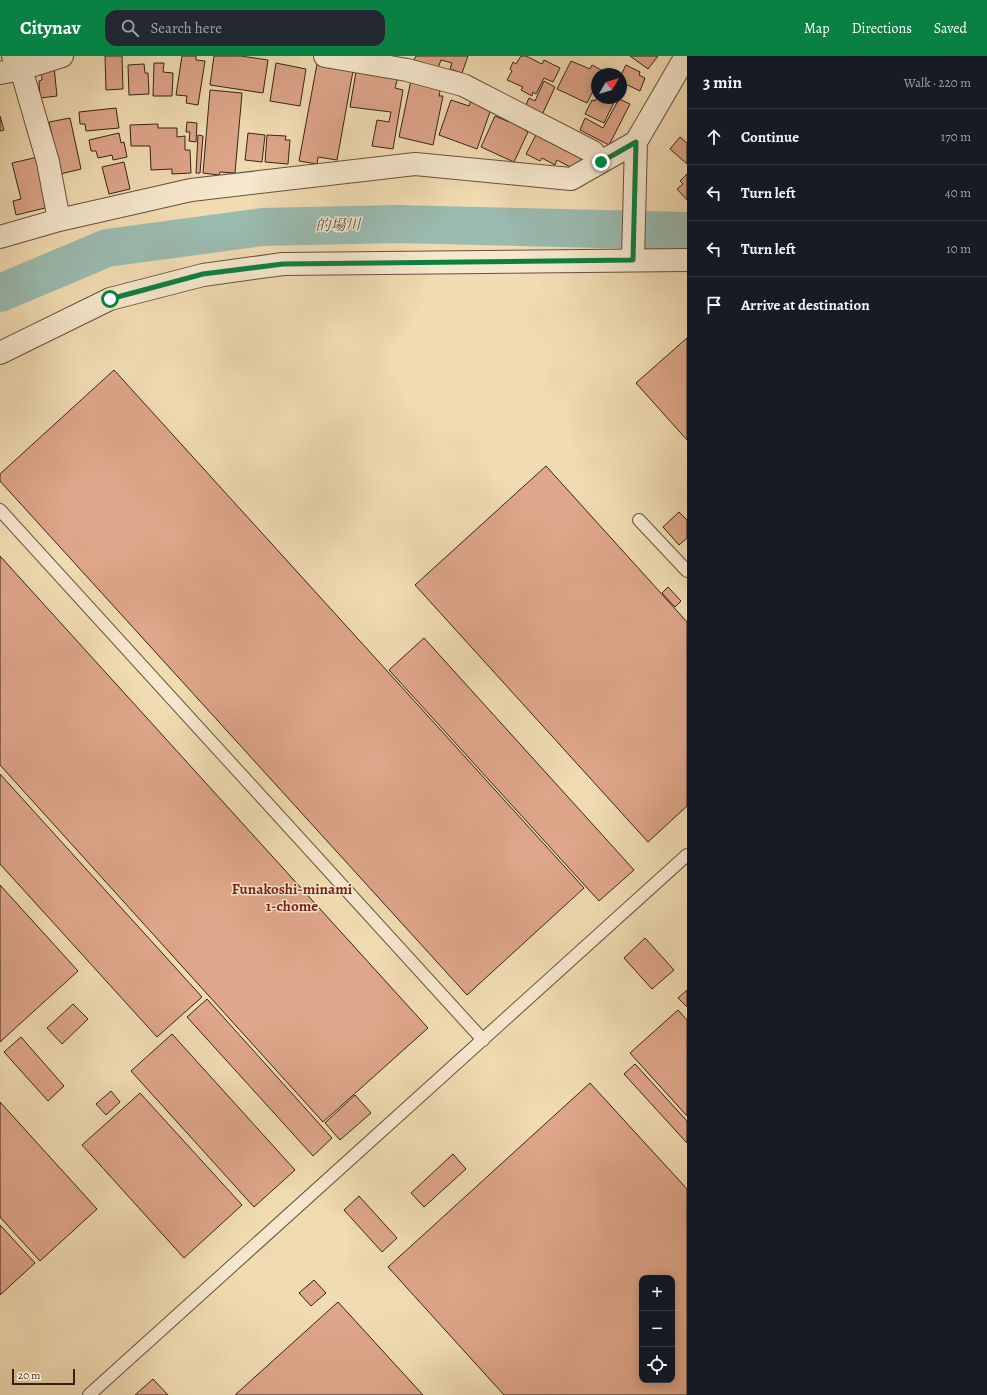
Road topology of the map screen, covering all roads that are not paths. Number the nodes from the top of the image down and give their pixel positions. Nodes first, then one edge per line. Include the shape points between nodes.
1 (62, 56) edge
2 (325, 56) edge
3 (686, 56) edge
4 (17, 62) edge
5 (0, 73) edge
6 (636, 142) junction
7 (601, 162) junction
8 (59, 220) junction
9 (0, 237) edge
10 (633, 260) junction
11 (687, 260) edge
12 (0, 353) edge
13 (0, 510) edge
14 (639, 520) dead end
15 (687, 571) edge
16 (687, 855) edge
17 (483, 1040) junction
18 (89, 1395) edge

1 - 4 street
2 - 7 street via 407,70 462,85 594,152
3 - 6 street
4 - 5 street
4 - 8 street via 48,162
6 - 7 street
6 - 10 street
7 - 8 street via 571,179 415,164 191,190
8 - 9 street
10 - 11 street
10 - 12 street via 283,264 203,274 110,299
13 - 17 lane
14 - 15 lane
16 - 17 lane
17 - 18 lane

